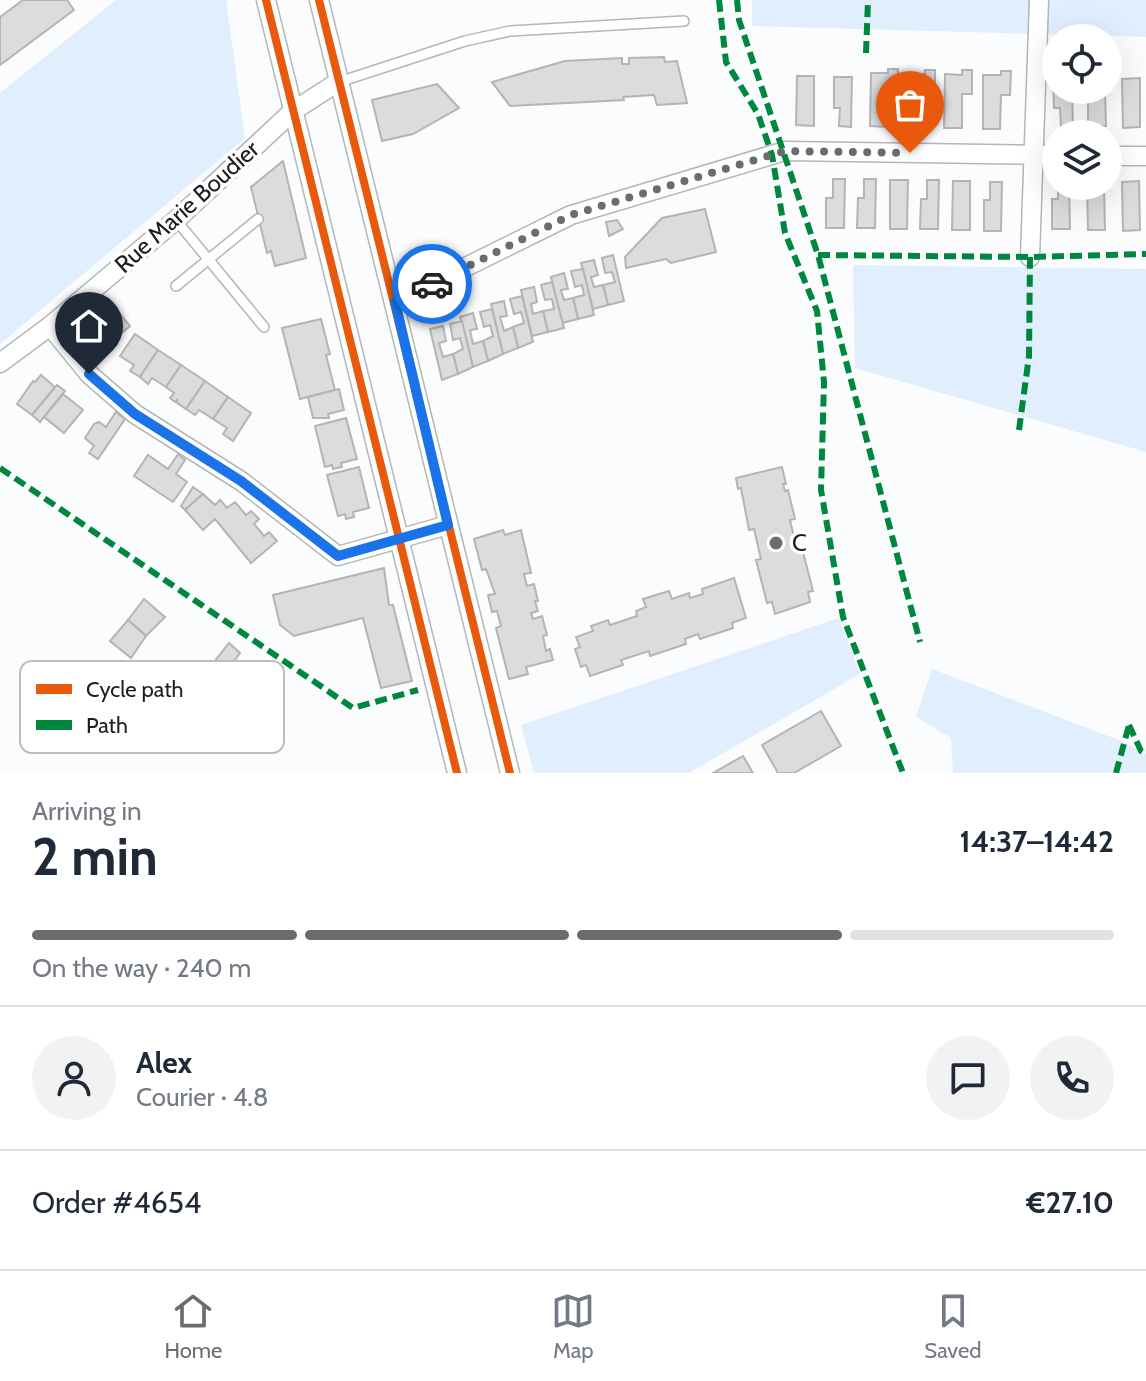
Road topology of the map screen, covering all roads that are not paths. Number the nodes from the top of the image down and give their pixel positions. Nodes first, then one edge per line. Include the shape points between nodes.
1 (266, 0) edge
2 (319, 0) edge
3 (1039, 0) edge
4 (684, 21) dead end
5 (338, 82) junction
6 (293, 111) junction
7 (1035, 154) junction
8 (1042, 154) edge
9 (1122, 156) edge
10 (1146, 156) edge
11 (258, 219) dead end
12 (176, 220) junction
13 (1030, 257) dead end
14 (210, 260) junction
15 (176, 286) dead end
16 (395, 302) junction
17 (50, 326) junction
18 (264, 327) dead end
19 (0, 363) edge
20 (448, 525) junction
21 (399, 540) junction
22 (457, 773) edge
23 (510, 773) edge

1 - 6 street
2 - 5 street
3 - 7 street
4 - 5 lane via 510,31
5 - 6 street, Rue Marie Boudier
5 - 16 street
6 - 12 street, Rue Marie Boudier
6 - 21 street
7 - 8 street
7 - 13 street
7 - 16 street via 785,151 571,215
9 - 10 street
11 - 14 lane
12 - 14 lane
12 - 17 street, Rue Marie Boudier
14 - 15 lane
14 - 18 lane
16 - 20 street
17 - 19 street, Rue Marie Boudier
17 - 21 street via 89,374 135,414 241,481 338,556
20 - 21 street
20 - 23 street
21 - 22 street

